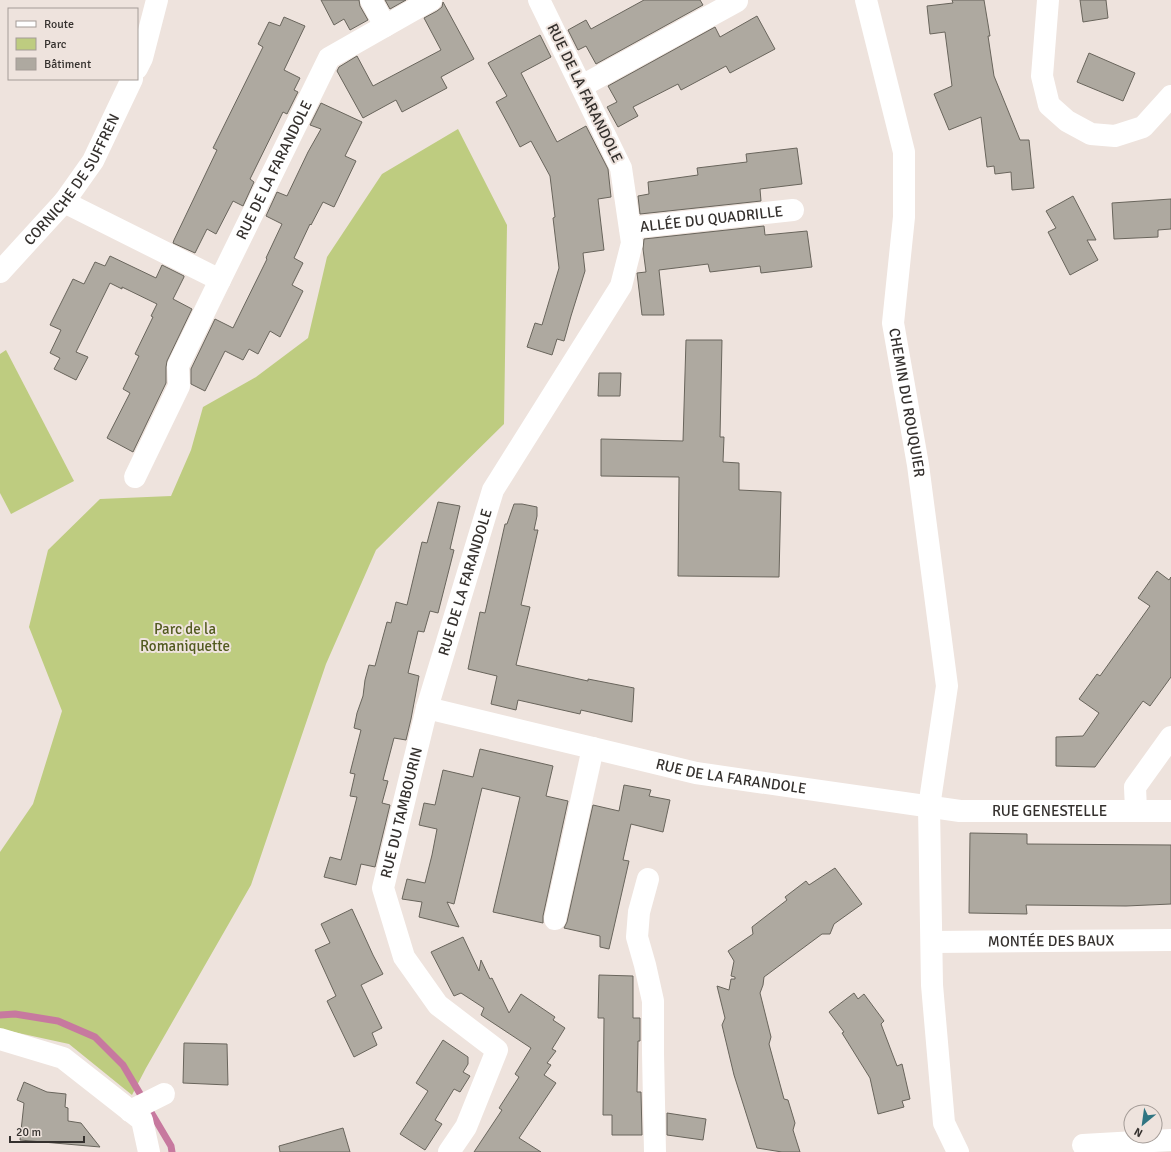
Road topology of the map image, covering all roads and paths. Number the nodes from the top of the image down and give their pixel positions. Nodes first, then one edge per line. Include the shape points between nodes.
1 (157, 0) edge
2 (371, 0) edge
3 (431, 0) edge
4 (539, 0) edge
5 (866, 0) edge
6 (1048, 0) edge
7 (737, 1) edge
8 (385, 26) junction
9 (138, 66) edge
10 (132, 80) edge
11 (582, 86) junction
12 (1171, 96) edge
13 (64, 202) junction
14 (793, 210) dead end
15 (630, 228) junction
16 (0, 272) edge
17 (220, 280) junction
18 (135, 477) dead end
19 (427, 708) junction
20 (1171, 737) edge
21 (593, 748) junction
22 (929, 807) junction
23 (1136, 810) junction
24 (1171, 810) edge
25 (648, 879) dead end
26 (556, 919) dead end
27 (1171, 940) edge
28 (932, 942) junction
29 (0, 1039) edge
30 (164, 1094) dead end
31 (130, 1111) junction
32 (1171, 1140) edge
33 (1083, 1145) dead end
34 (149, 1152) edge
35 (449, 1152) edge
36 (655, 1152) edge
37 (958, 1152) edge

1 - 9 street
2 - 8 street
3 - 8 street, RUE DE LA FARANDOLE
4 - 11 street, RUE DE LA FARANDOLE
5 - 22 street, CHEMIN DU ROUQUIER via 904,152 904,217 893,323 918,465 947,686
6 - 12 street via 1042,76 1049,105 1067,121 1091,134 1115,136 1143,127
7 - 11 street
8 - 17 street, RUE DE LA FARANDOLE via 330,58
10 - 13 street, CORNICHE DE SUFFREN via 93,161
11 - 15 street, RUE DE LA FARANDOLE via 622,168
13 - 16 street, CORNICHE DE SUFFREN
13 - 17 street
14 - 15 street, ALLÉE DU QUADRILLE
15 - 19 street, RUE DE LA FARANDOLE via 632,243 621,286 493,490
17 - 18 street, RUE DE LA FARANDOLE via 178,366 179,386
19 - 21 street, RUE DE LA FARANDOLE
19 - 35 street, RUE DU TAMBOURIN via 383,888 404,957 438,1005 497,1050 466,1127
20 - 23 street via 1135,787
21 - 22 street, RUE DE LA FARANDOLE via 696,773
21 - 26 street
22 - 23 street, RUE GENESTELLE via 960,811
22 - 28 street, CHEMIN DU ROUQUIER
23 - 24 street, RUE GENESTELLE
25 - 36 street via 639,912 637,937 653,1001
27 - 28 street, MONTÉE DES BAUX
28 - 37 street, CHEMIN DU ROUQUIER via 932,985 944,1123
29 - 31 street via 63,1058
30 - 31 street
31 - 34 street via 142,1120
32 - 33 street

